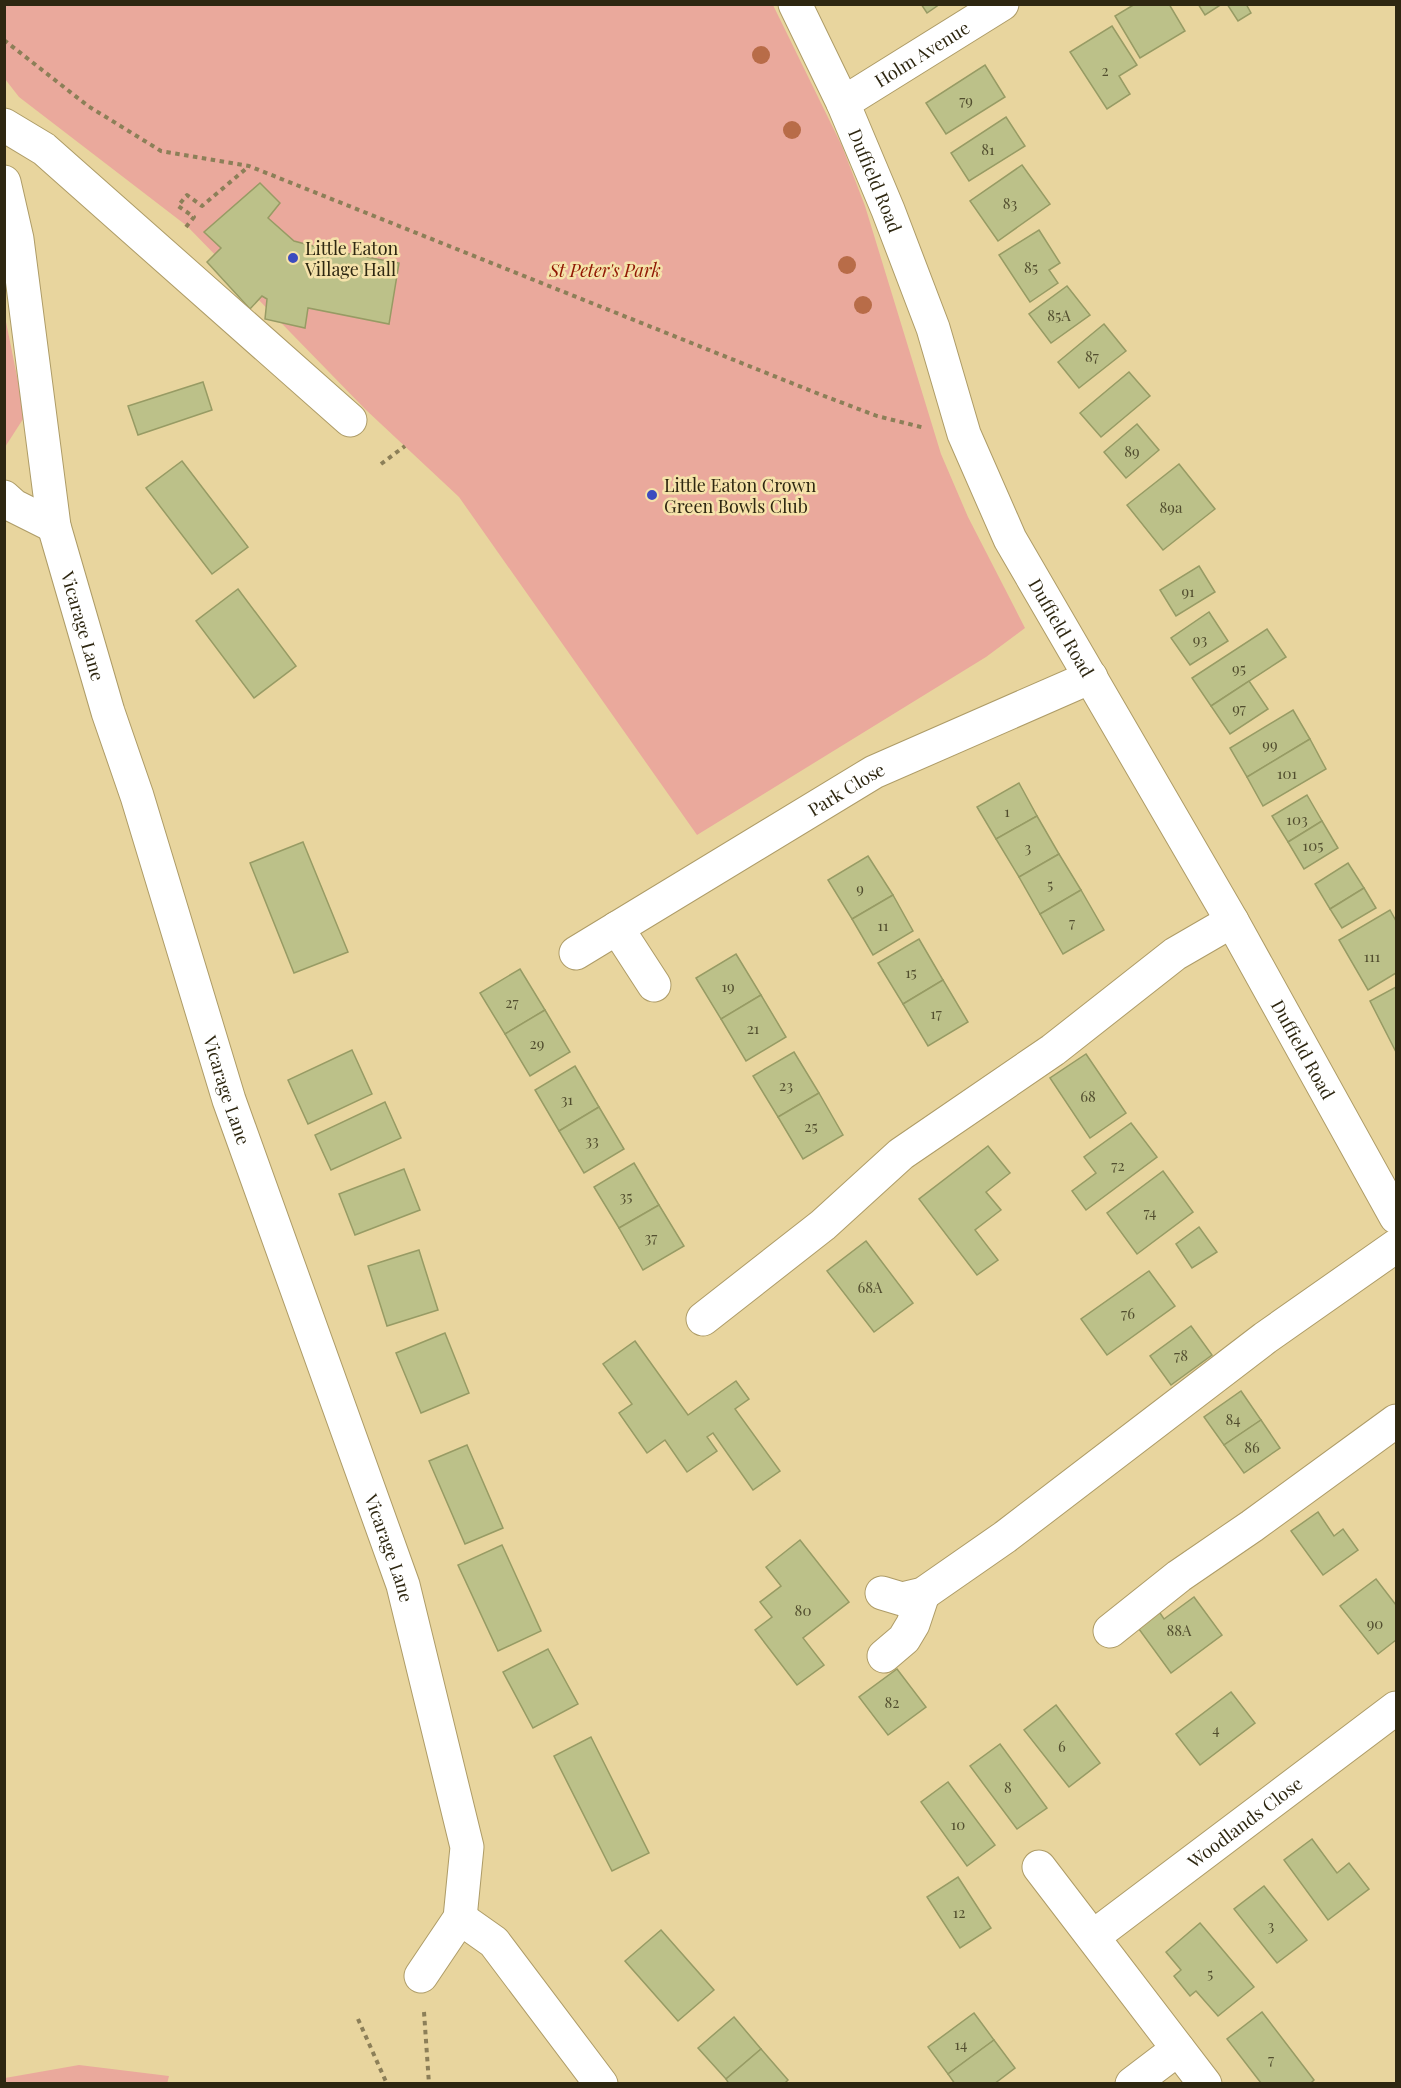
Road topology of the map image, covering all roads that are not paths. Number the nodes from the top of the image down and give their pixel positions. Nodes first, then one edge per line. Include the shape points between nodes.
1 (795, 4) edge
2 (1002, 4) edge
3 (843, 103) junction
4 (4, 124) edge
5 (4, 182) edge
6 (350, 420) dead end
7 (8, 502) edge
8 (54, 526) junction
9 (1091, 677) junction
10 (1232, 921) junction
11 (617, 928) junction
12 (576, 953) dead end
13 (654, 985) dead end
14 (1396, 1217) edge
15 (1396, 1246) edge
16 (703, 1319) dead end
17 (1396, 1421) edge
18 (882, 1593) dead end
19 (923, 1594) junction
20 (1110, 1630) dead end
21 (884, 1656) dead end
22 (1396, 1708) edge
23 (1039, 1868) dead end
24 (460, 1918) junction
25 (1094, 1936) junction
26 (421, 1976) road end
27 (1178, 2049) junction
28 (601, 2084) edge
29 (1132, 2084) edge
30 (1205, 2084) edge

1 - 3 street, Duffield Road
2 - 3 street, Holm Avenue
3 - 9 street, Duffield Road via 933,328 964,434 1010,539
4 - 6 street via 44,149
5 - 8 street, Vicarage Lane via 17,239
7 - 8 street
8 - 24 street, Vicarage Lane via 229,1100 403,1585 467,1847
9 - 10 street, Duffield Road
9 - 11 street, Park Close via 874,772
10 - 14 street, Duffield Road
10 - 16 street via 1175,954 1053,1050 901,1154 823,1225
11 - 12 street, Park Close
11 - 13 street
15 - 19 street via 1265,1338 1005,1538
17 - 20 street
18 - 19 street via 903,1599
19 - 21 street via 904,1639
22 - 25 street, Woodlands Close
23 - 25 street
24 - 26 street, Vicarage Lane
24 - 28 street via 494,1942
25 - 27 street
27 - 29 street
27 - 30 street

